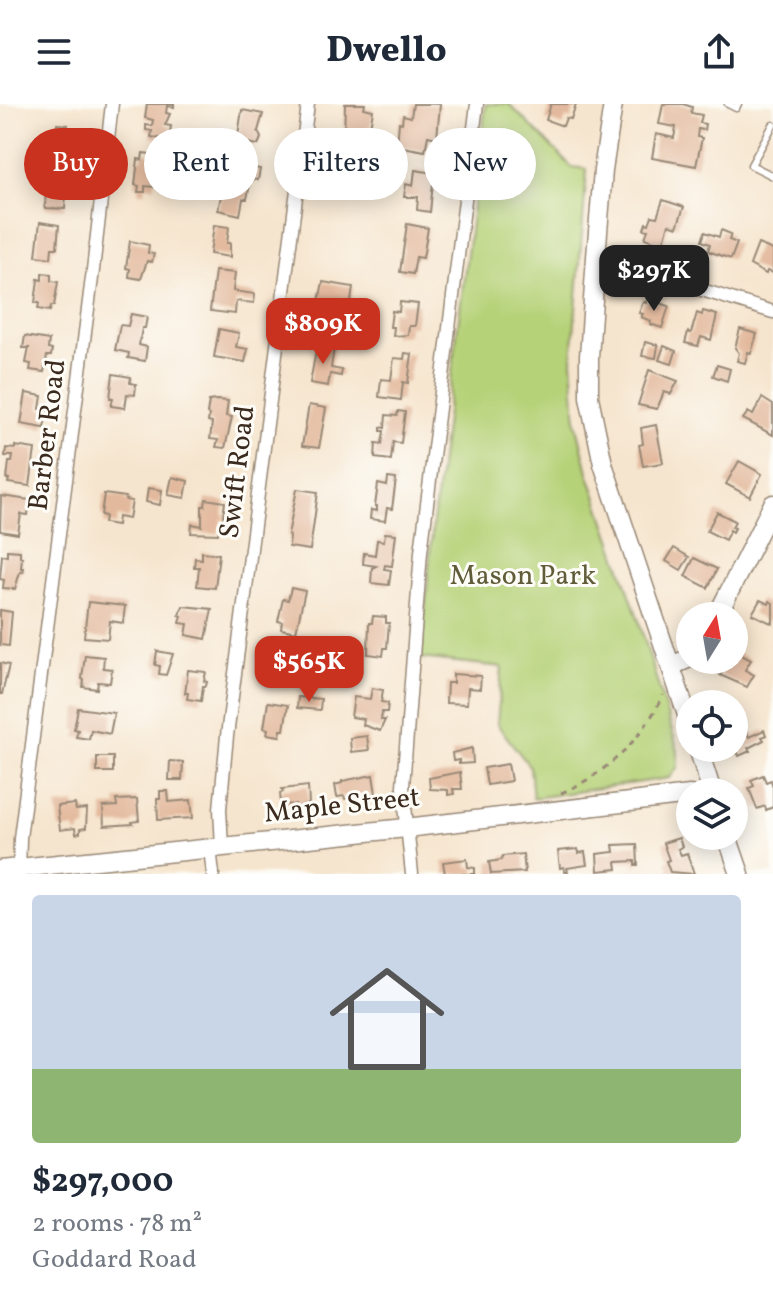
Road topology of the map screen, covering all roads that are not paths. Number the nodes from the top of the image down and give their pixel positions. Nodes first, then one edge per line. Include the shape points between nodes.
1 (112, 104) edge
2 (308, 104) edge
3 (477, 104) edge
4 (613, 104) edge
5 (728, 104) edge
6 (738, 104) edge
7 (773, 125) edge
8 (769, 140) edge
9 (773, 176) edge
10 (596, 257) junction
11 (773, 312) edge
12 (773, 504) edge
13 (724, 602) edge
14 (676, 664) edge
15 (671, 666) junction
16 (679, 690) edge
17 (676, 797) edge
18 (406, 828) junction
19 (216, 848) junction
20 (732, 850) edge
21 (13, 871) edge
22 (213, 874) edge
23 (412, 874) edge
24 (740, 874) edge

1 - 21 street, Barber Road
2 - 19 street, Swift Road
3 - 18 street via 422,537 403,786
4 - 10 street
5 - 6 lane
7 - 8 lane
8 - 9 lane via 751,165
10 - 11 street
10 - 15 street via 588,378 592,420
12 - 13 street
14 - 15 street
15 - 16 street
17 - 18 street, Maple Street
18 - 19 street, Maple Street
18 - 23 street
19 - 21 street, Maple Street
19 - 22 street, Swift Road
20 - 24 street

